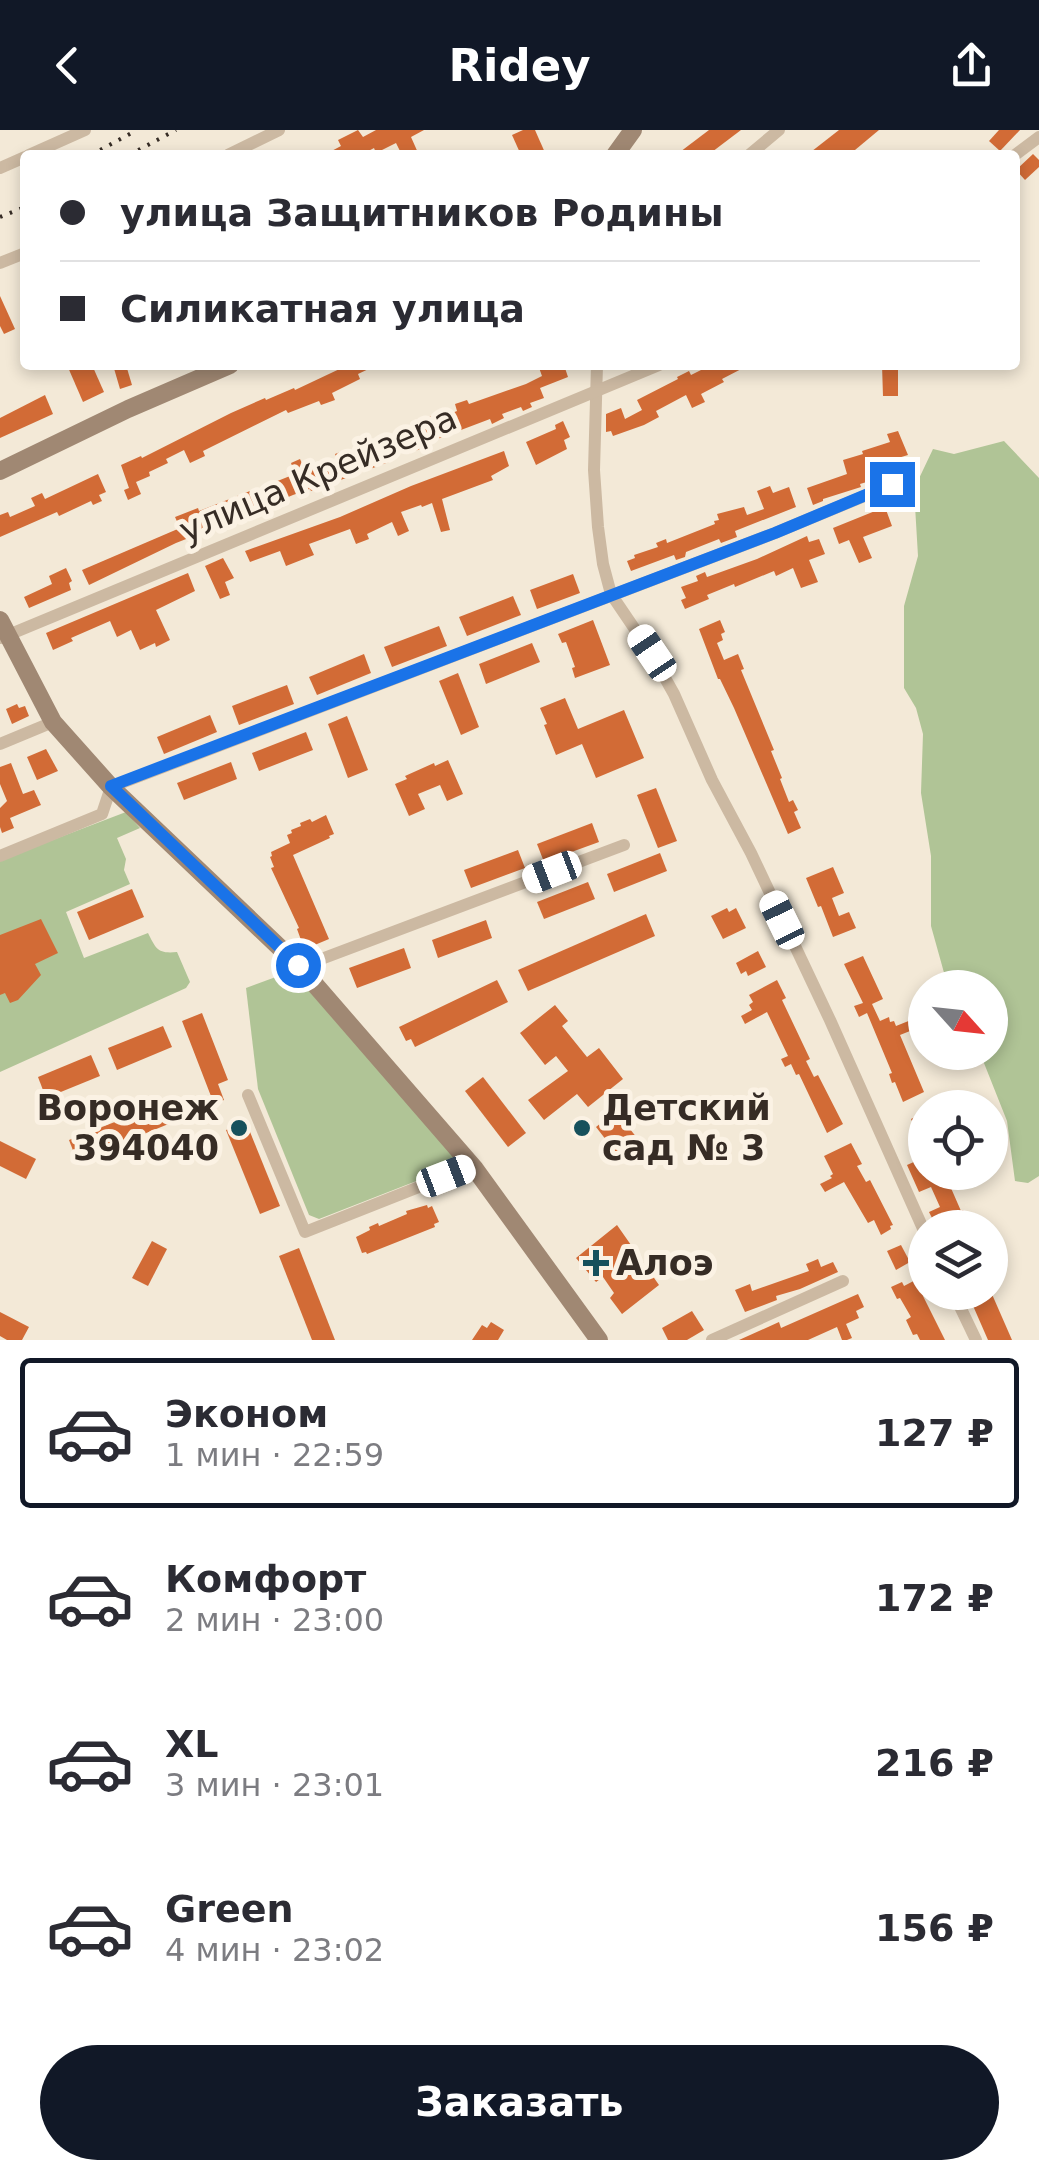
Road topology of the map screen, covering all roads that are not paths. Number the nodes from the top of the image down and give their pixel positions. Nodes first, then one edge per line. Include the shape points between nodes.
1 (84, 130) edge
2 (279, 130) edge
3 (634, 130) edge
4 (778, 130) edge
5 (40, 150) edge
6 (238, 150) edge
7 (619, 150) edge
8 (755, 150) edge
9 (218, 370) edge
10 (597, 370) edge
11 (647, 370) edge
12 (597, 390) junction
13 (0, 471) edge
14 (903, 480) dead end
15 (611, 594) junction
16 (2, 631) edge
17 (53, 722) junction
18 (0, 744) edge
19 (111, 786) junction
20 (624, 845) dead end
21 (0, 856) edge
22 (298, 965) junction
23 (248, 1095) dead end
24 (472, 1166) junction
25 (915, 1210) edge
26 (844, 1281) dead end
27 (962, 1310) edge
28 (599, 1340) edge
29 (712, 1340) edge
30 (976, 1340) edge

1 - 5 street
2 - 6 street
3 - 7 street
4 - 8 street
9 - 13 street
10 - 12 street
11 - 12 street, улица Крейзера
12 - 15 street via 594,470
12 - 16 street, улица Крейзера
14 - 15 street
15 - 19 street
15 - 25 street via 674,694
16 - 17 street
17 - 18 street
17 - 19 street
19 - 21 street via 102,814
19 - 22 street
20 - 22 street
22 - 24 street
23 - 24 street via 305,1232
24 - 28 street
26 - 29 street
27 - 30 street

